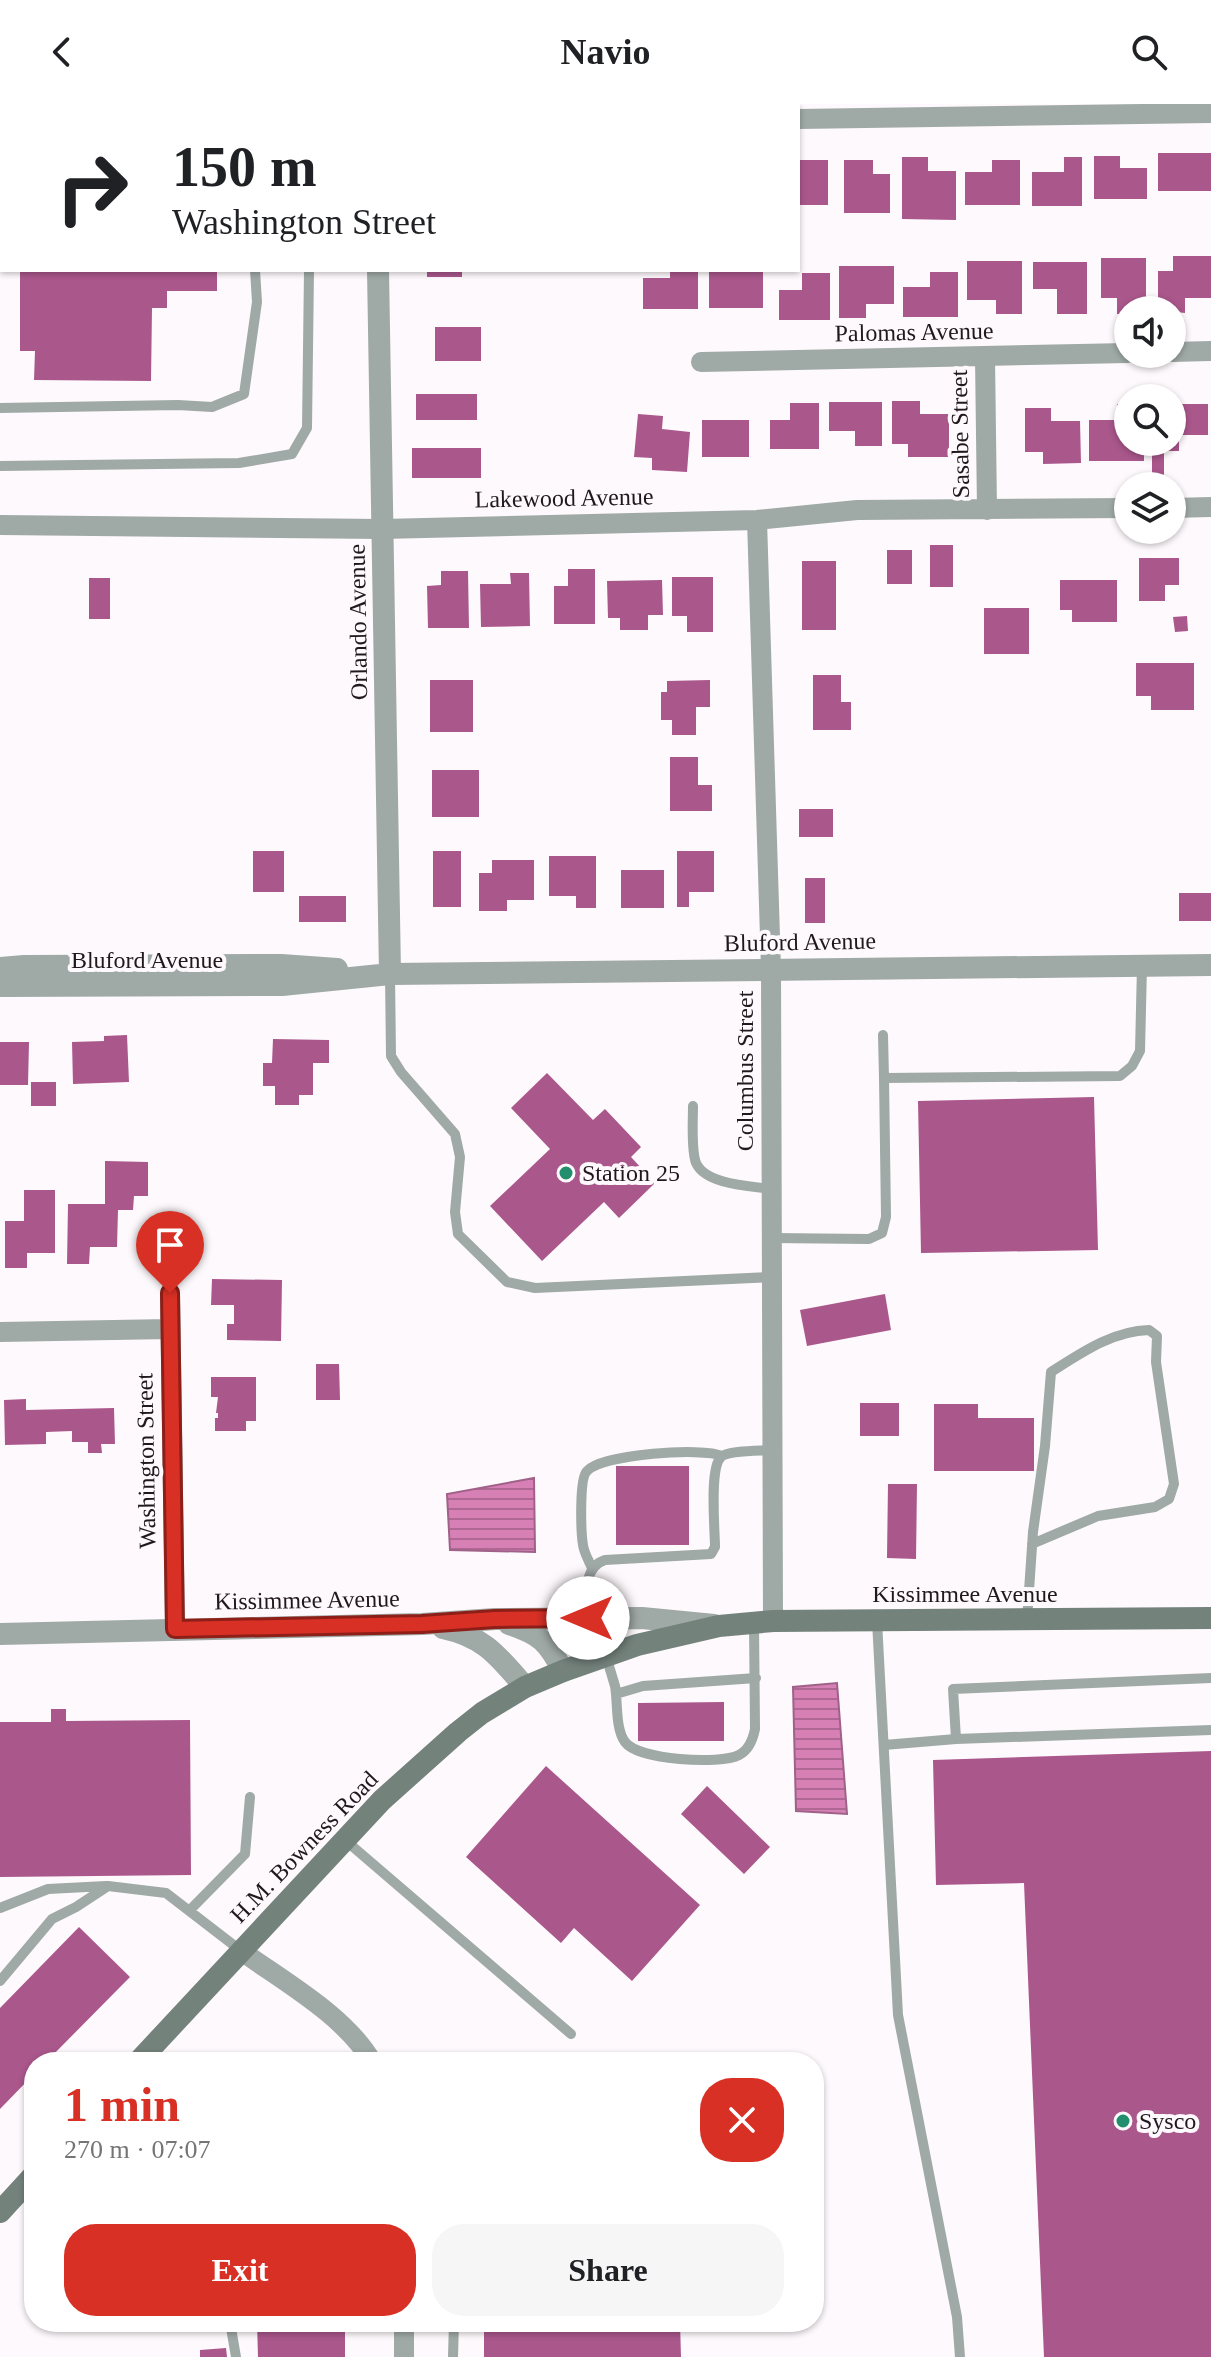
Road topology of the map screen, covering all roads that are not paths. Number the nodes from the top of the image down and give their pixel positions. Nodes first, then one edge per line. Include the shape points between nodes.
1 (1211, 113) edge
2 (800, 119) edge
3 (255, 272) edge
4 (309, 272) edge
5 (378, 272) edge
6 (1211, 351) edge
7 (1186, 352) edge
8 (1114, 353) edge
9 (985, 357) junction
10 (701, 362) dead end
11 (0, 408) edge
12 (0, 466) edge
13 (1211, 507) edge
14 (1114, 508) edge
15 (1186, 508) edge
16 (987, 510) junction
17 (757, 520) junction
18 (0, 525) edge
19 (382, 529) junction
20 (1211, 965) edge
21 (1142, 966) junction
22 (0, 968) edge
23 (771, 969) junction
24 (390, 974) junction
25 (0, 986) edge
26 (883, 1035) dead end
27 (884, 1078) junction
28 (693, 1106) dead end
29 (771, 1189) junction
30 (771, 1238) junction
31 (772, 1277) junction
32 (170, 1293) dead end
33 (170, 1329) junction
34 (0, 1332) edge
35 (772, 1450) junction
36 (722, 1456) junction
37 (1032, 1544) junction
38 (592, 1568) junction
39 (588, 1618) junction
40 (1211, 1618) edge
41 (495, 1619) junction
42 (1027, 1620) junction
43 (877, 1621) junction
44 (763, 1622) junction
45 (422, 1624) junction
46 (719, 1626) junction
47 (175, 1629) junction
48 (0, 1634) edge
49 (606, 1656) junction
50 (563, 1671) junction
51 (756, 1678) junction
52 (1211, 1678) edge
53 (525, 1687) junction
54 (616, 1694) junction
55 (1211, 1730) edge
56 (956, 1739) junction
57 (884, 1745) junction
58 (250, 1797) dead end
59 (345, 1840) junction
60 (108, 1886) junction
61 (0, 1908) edge
62 (189, 1911) junction
63 (240, 1950) junction
64 (0, 1981) edge
65 (571, 2034) dead end
66 (147, 2052) edge
67 (366, 2052) edge
68 (24, 2184) edge
69 (6, 2201) edge
70 (232, 2332) edge
71 (404, 2332) edge
72 (454, 2332) edge
73 (236, 2357) edge
74 (404, 2357) edge
75 (453, 2357) edge
76 (960, 2357) edge

1 - 2 street
3 - 11 lane via 257,302 244,394 212,407
4 - 12 lane via 307,428 292,454 239,463
5 - 19 street, Orlando Avenue
6 - 7 street
8 - 9 street, Palomas Avenue
9 - 10 street, Palomas Avenue
9 - 16 street, Sasabe Street
13 - 15 street
14 - 16 street, Lakewood Avenue
16 - 17 street, Lakewood Avenue via 857,510
17 - 19 street, Lakewood Avenue
17 - 23 street, Columbus Street
18 - 19 street, Lakewood Avenue
19 - 24 street, Orlando Avenue
20 - 21 street, Bluford Avenue
21 - 23 street, Bluford Avenue
21 - 27 lane via 1140,1051 1120,1076
22 - 24 street, Bluford Avenue via 281,965
23 - 24 street, Bluford Avenue
23 - 29 street, Columbus Street
24 - 25 street, Bluford Avenue via 282,985
24 - 31 lane via 391,1056 455,1134 460,1157 458,1234 507,1282 535,1288
26 - 27 lane
27 - 30 lane via 882,1233 869,1239
28 - 29 lane via 695,1161 702,1172 719,1181
29 - 30 street, Columbus Street
30 - 31 street, Columbus Street
31 - 35 street, Columbus Street
32 - 33 street, Washington Street
33 - 34 street
33 - 47 street, Washington Street
35 - 36 lane
35 - 44 street, Columbus Street
36 - 38 lane via 714,1481 711,1554 605,1560
36 - 38 lane via 638,1454 589,1468 582,1479 583,1546
37 - 37 lane via 1051,1372 1111,1338 1149,1330 1157,1336 1174,1484 1169,1499 1155,1507 1098,1516
37 - 42 lane
38 - 39 lane
39 - 41 street, Kissimmee Avenue
39 - 46 street, Kissimmee Avenue
40 - 42 main road, Kissimmee Avenue
41 - 45 street, Kissimmee Avenue
41 - 50 street via 530,1631 551,1647
42 - 43 main road, Kissimmee Avenue
43 - 44 main road, Kissimmee Avenue
43 - 57 lane
44 - 46 main road, Kissimmee Avenue
44 - 51 lane
45 - 47 street, Kissimmee Avenue
45 - 53 street, Kissimmee Avenue via 467,1633 497,1654
46 - 49 main road, Kissimmee Avenue
47 - 48 street, Kissimmee Avenue
49 - 50 main road, Kissimmee Avenue
49 - 54 lane
50 - 53 main road, Kissimmee Avenue
51 - 54 lane via 643,1686
51 - 54 lane via 753,1739 736,1757 678,1759 633,1749 622,1737
52 - 56 lane via 953,1689
53 - 59 main road, H.M. Bowness Road via 458,1732
55 - 56 lane
56 - 57 lane
57 - 76 lane via 898,2015 957,2317
58 - 62 lane via 245,1854
59 - 63 main road, H.M. Bowness Road
59 - 65 lane
60 - 61 lane via 48,1889
60 - 62 lane via 166,1893
60 - 64 lane via 52,1919
62 - 63 lane
63 - 66 main road, H.M. Bowness Road
63 - 67 street via 322,2009
68 - 69 main road
70 - 73 lane
71 - 74 street
72 - 75 lane

